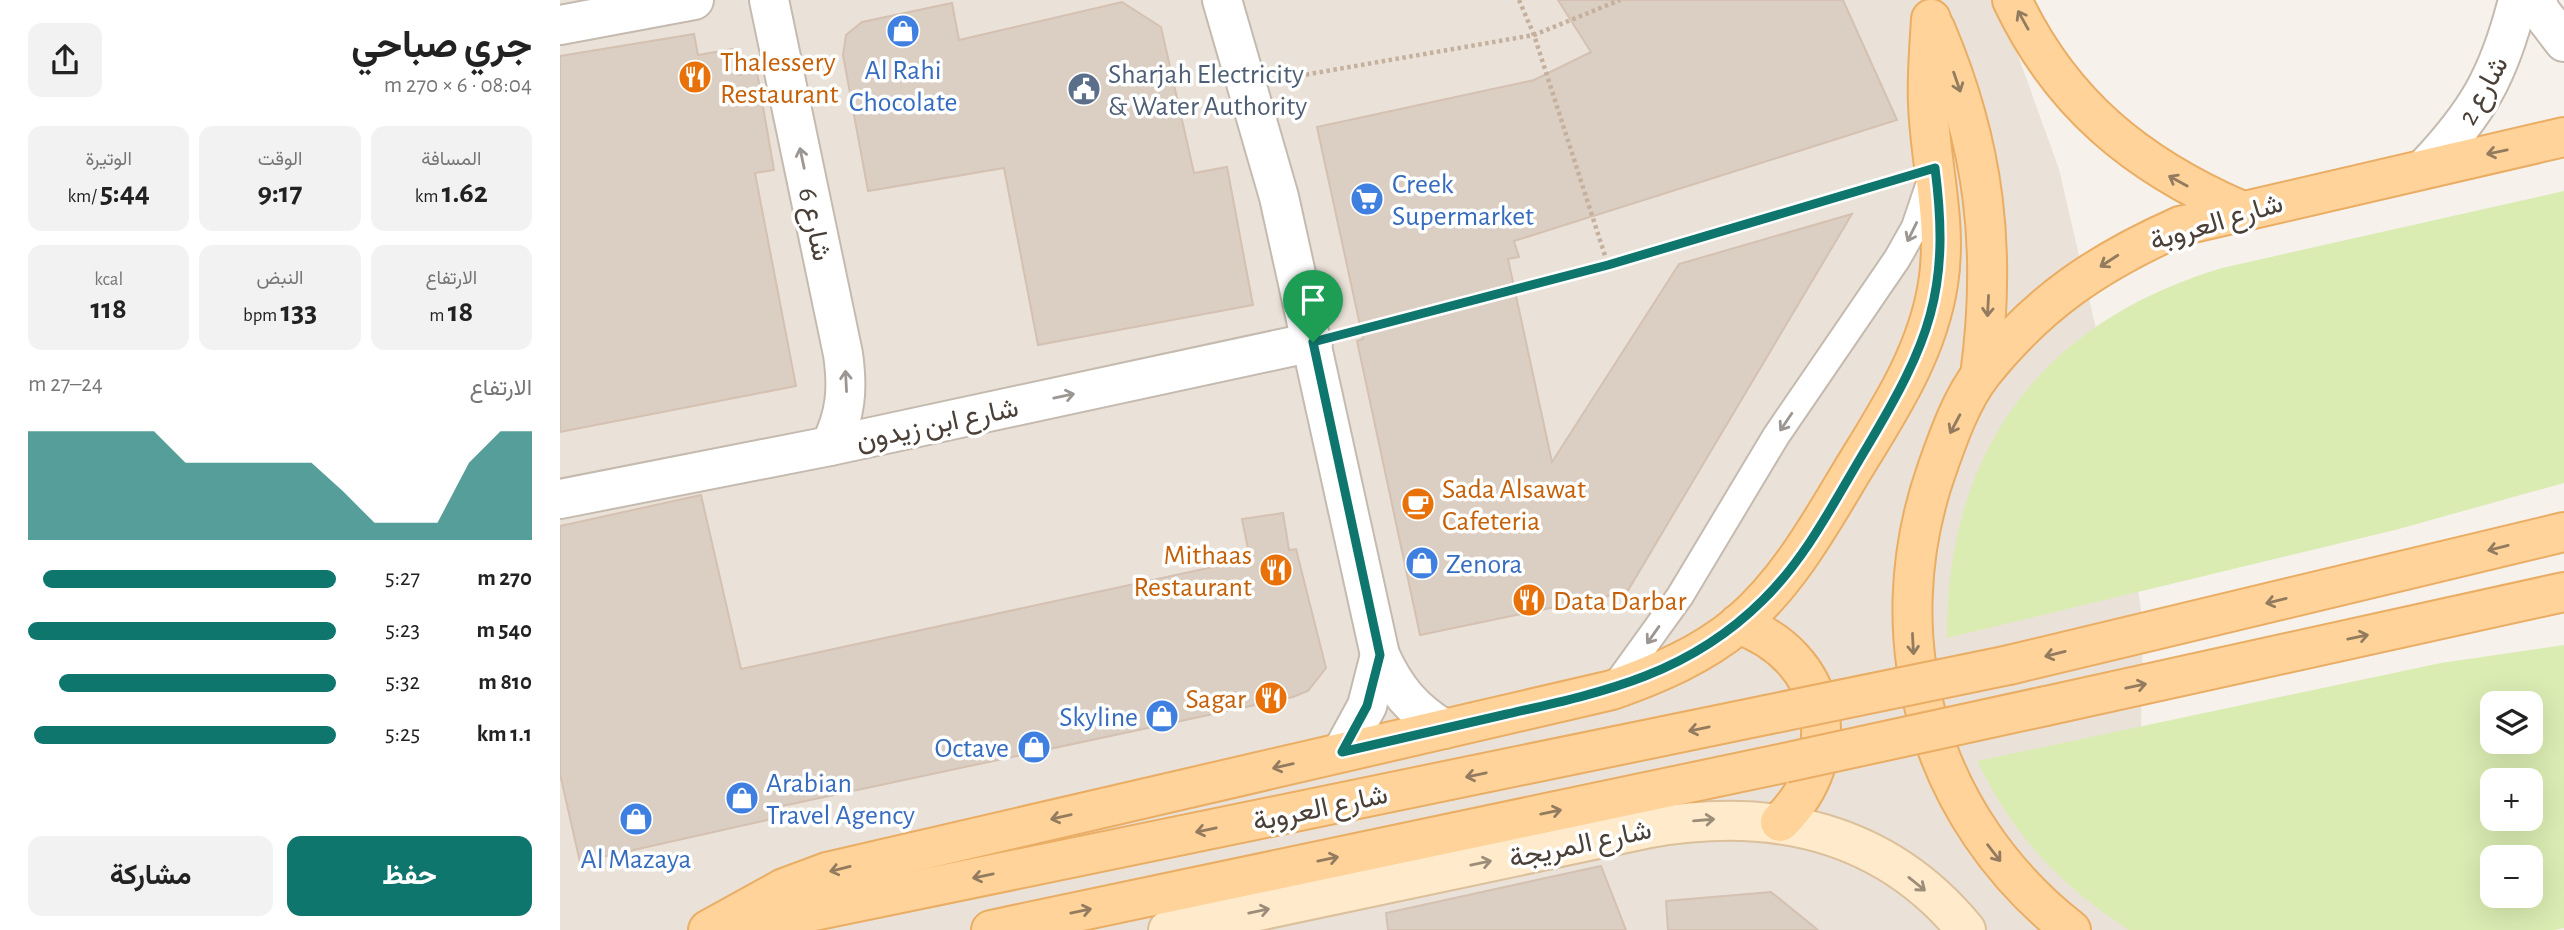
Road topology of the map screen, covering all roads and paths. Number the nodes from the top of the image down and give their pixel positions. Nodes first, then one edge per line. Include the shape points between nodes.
1 (694, 0) edge
2 (769, 0) edge
3 (1222, 0) edge
4 (1519, 0) edge
5 (1620, 0) edge
6 (2012, 0) edge
7 (2518, 0) edge
8 (2536, 0) edge
9 (1927, 10) edge
10 (560, 25) edge
11 (1534, 35) junction
12 (2564, 42) edge
13 (1249, 84) junction
14 (2564, 137) edge
15 (1935, 168) junction
16 (2426, 168) junction
17 (2240, 210) junction
18 (1608, 265) junction
19 (1313, 342) junction
20 (1980, 376) junction
21 (830, 446) junction
22 (560, 499) edge
23 (2564, 532) edge
24 (2559, 595) edge
25 (1738, 624) junction
26 (1380, 655) junction
27 (1612, 690) junction
28 (1444, 729) junction
29 (1342, 752) junction
30 (1780, 822) junction
31 (708, 930) edge
32 (720, 930) edge
33 (991, 930) edge
34 (1168, 930) edge
35 (1966, 930) edge
36 (2071, 930) edge

1 - 10 street
21 -> 2 street, شارع 6 via 846,401 845,366
3 - 13 street
4 - 11 path
5 - 11 path
17 -> 6 main road via 2160,171 2091,115 2037,45
7 - 16 street, شارع 2 via 2506,47 2487,92
8 - 12 street
9 - 15 main road via 1928,119
9 -> 20 main road via 1968,117 1980,168 1990,273
11 - 13 path
11 - 18 path
13 - 19 street
14 -> 16 main road, شارع العروبة
15 - 18 path
15 - 25 main road via 1941,251 1931,316 1917,358 1811,540 1790,570
15 -> 27 lane via 1915,227 1897,259 1776,436 1680,596
16 - 17 main road, شارع العروبة
17 -> 20 main road, شارع العروبة via 2180,226 2090,272 2022,328
18 - 19 path
21 -> 19 street, شارع ابن زيدون
19 - 26 street
20 -> 36 main road, شارع العروبة via 1947,440 1923,508 1911,580 1913,652 1927,723 1954,791 1992,853 2041,907
21 - 22 street, شارع ابن زيدون
23 -> 32 main road, شارع العروبة, bridge via 2009,665
33 -> 24 main road, شارع العروبة, bridge
25 - 27 main road via 1678,663
25 - 30 main road via 1778,644 1801,670 1817,700 1822,744 1817,766 1809,787
26 - 28 street via 1405,698
26 - 29 street via 1367,706
27 - 28 main road
28 - 29 main road
29 -> 31 main road via 827,872 784,888
34 -> 30 main road, شارع المريجة via 1650,828 1715,819
30 -> 35 main road, شارع المريجة via 1816,831 1881,859 1920,886

